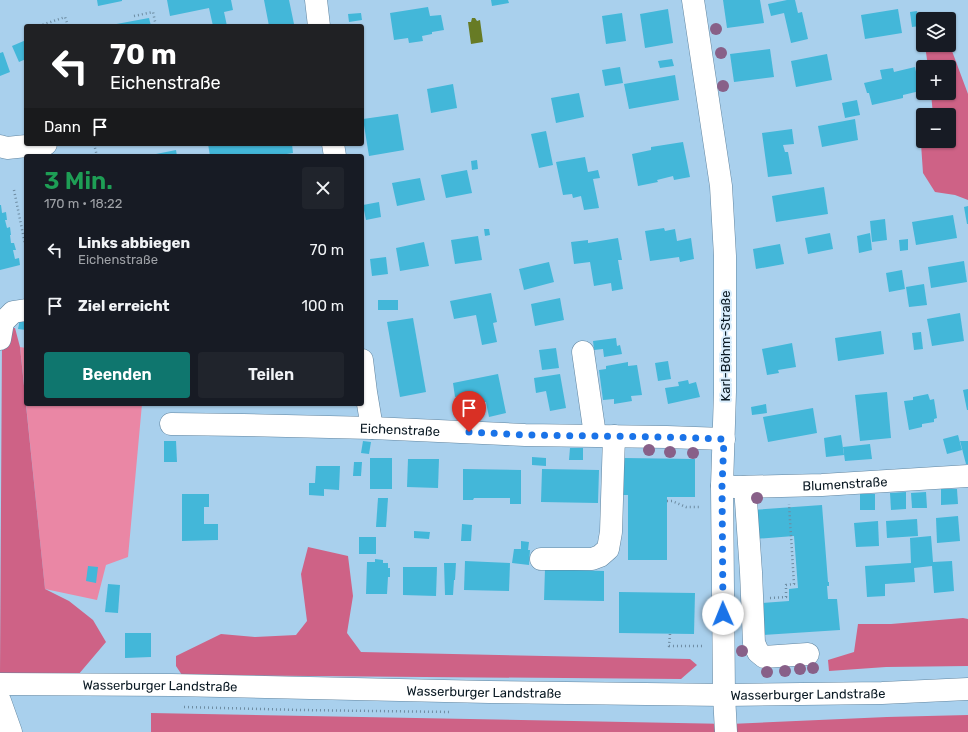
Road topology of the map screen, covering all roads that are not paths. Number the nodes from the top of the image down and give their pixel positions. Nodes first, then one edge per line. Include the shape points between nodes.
1 (316, 0) edge
2 (693, 0) edge
3 (319, 24) edge
4 (0, 146) edge
5 (26, 146) edge
6 (24, 310) edge
7 (0, 339) edge
8 (583, 352) dead end
9 (364, 376) edge
10 (171, 424) dead end
11 (372, 428) junction
12 (604, 436) junction
13 (724, 439) junction
14 (968, 476) edge
15 (722, 486) junction
16 (745, 486) junction
17 (541, 559) dead end
18 (751, 572) junction
19 (723, 573) junction
20 (808, 654) dead end
21 (0, 684) edge
22 (968, 689) edge
23 (724, 695) junction
24 (0, 701) edge
25 (11, 732) edge
26 (726, 732) edge

1 - 3 street
2 - 13 street, Karl-Böhm-Straße via 722,186 726,357
4 - 5 street
6 - 7 street via 13,312 3,322
8 - 12 street
9 - 11 street
10 - 11 street, Eichenstraße
11 - 12 street, Eichenstraße
12 - 13 street, Eichenstraße
12 - 17 street via 611,532 608,550 592,559
13 - 15 street, Karl-Böhm-Straße
14 - 16 street, Blumenstraße via 822,485
15 - 16 street, Blumenstraße
15 - 19 street, Karl-Böhm-Straße
16 - 18 street
18 - 19 street
18 - 20 street via 754,642 758,652 764,657
19 - 23 street, Karl-Böhm-Straße
21 - 23 street, Wasserburger Landstraße
22 - 23 street, Wasserburger Landstraße
23 - 26 street, Karl-Böhm-Straße
24 - 25 street

